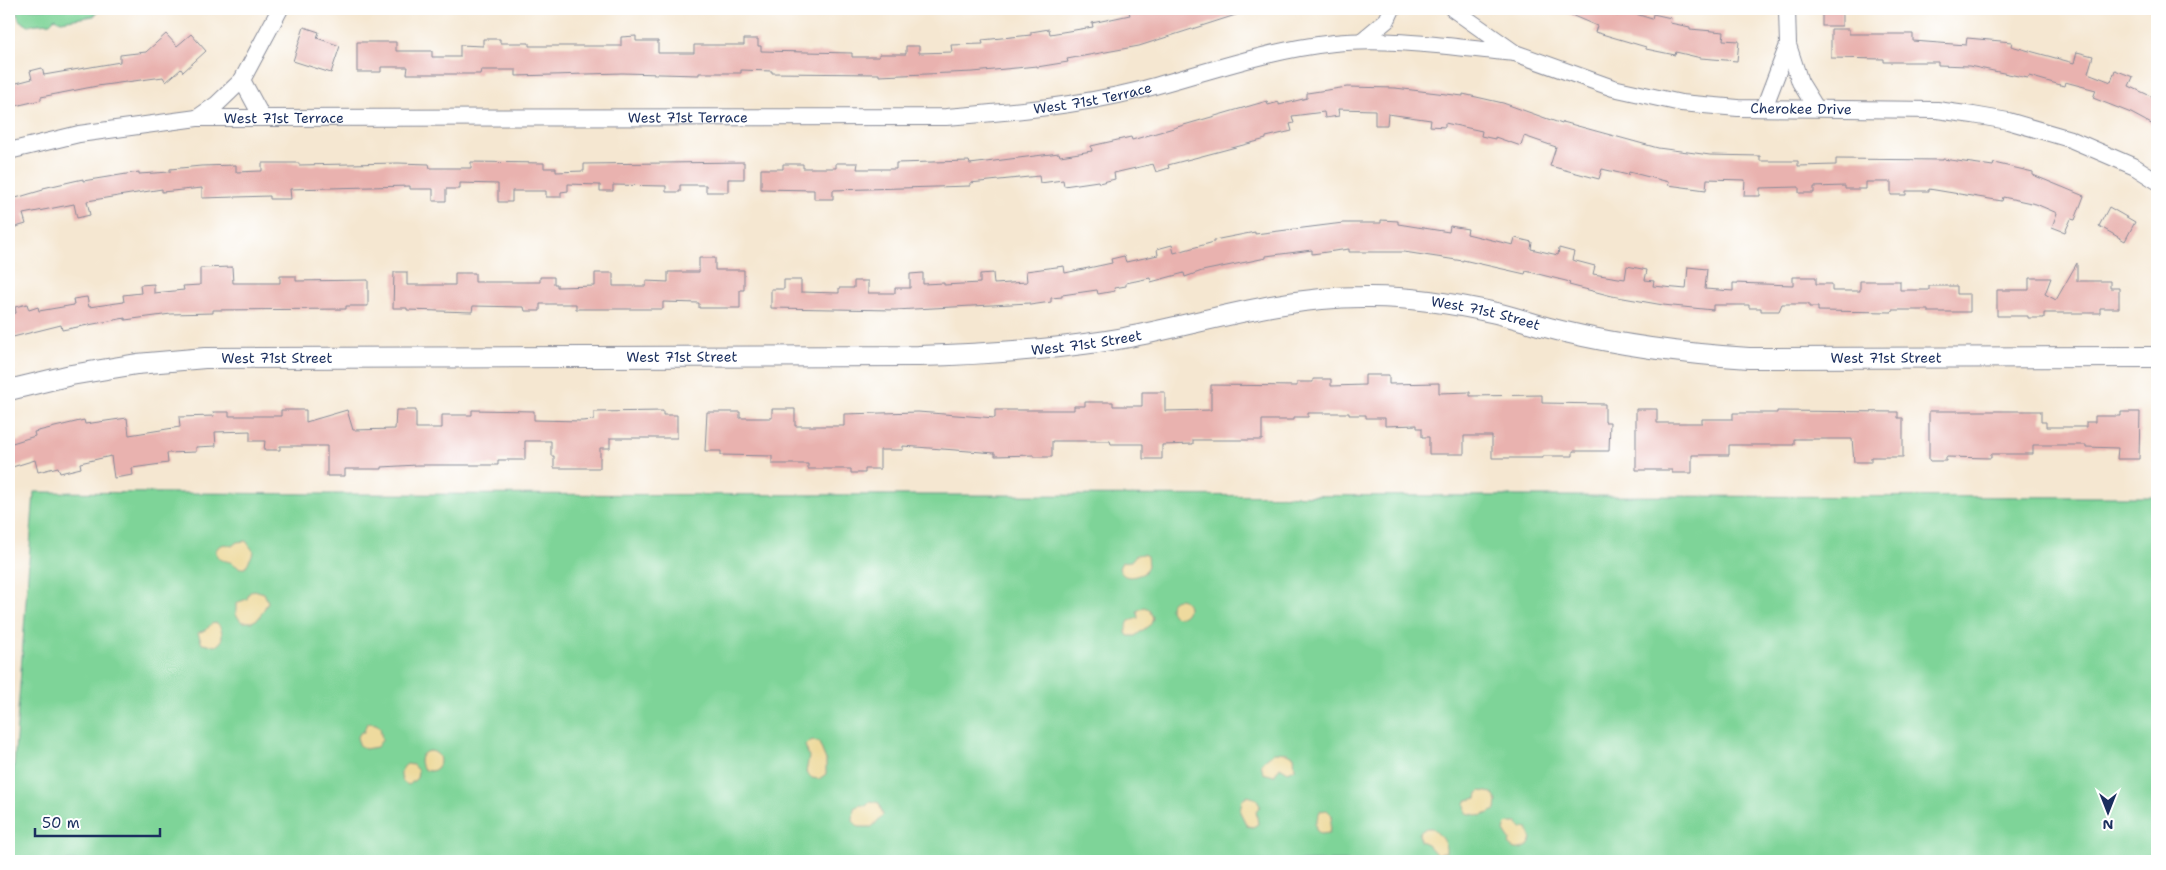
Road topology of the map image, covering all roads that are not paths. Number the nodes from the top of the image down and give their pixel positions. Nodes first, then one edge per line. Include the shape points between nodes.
1 (280, 9) edge
2 (1392, 9) edge
3 (1453, 9) edge
4 (1788, 9) edge
5 (1363, 40) junction
6 (1788, 45) junction
7 (1514, 53) junction
8 (242, 80) junction
9 (1764, 108) junction
10 (1816, 108) junction
11 (262, 117) junction
12 (197, 118) junction
13 (9, 152) edge
14 (2157, 181) edge
15 (2157, 358) edge
16 (9, 390) edge

1 - 8 street
2 - 5 street via 1387,20
3 - 7 street, Cherokee Drive
4 - 6 street
5 - 7 street, West 71st Terrace
5 - 11 street, West 71st Terrace via 1249,58 1138,90 1078,103 946,117
6 - 9 street
6 - 10 street via 1800,82
7 - 9 street, Cherokee Drive via 1614,88 1671,100
8 - 11 street
8 - 12 street
9 - 10 street, Cherokee Drive
10 - 14 street, Cherokee Drive via 1937,110 2008,121 2070,139 2135,167
11 - 12 street, West 71st Terrace
12 - 13 street, West 71st Terrace via 80,134
15 - 16 street, West 71st Street via 1709,356 1636,347 1474,308 1364,296 1270,305 1124,338 985,354 205,358 137,364

